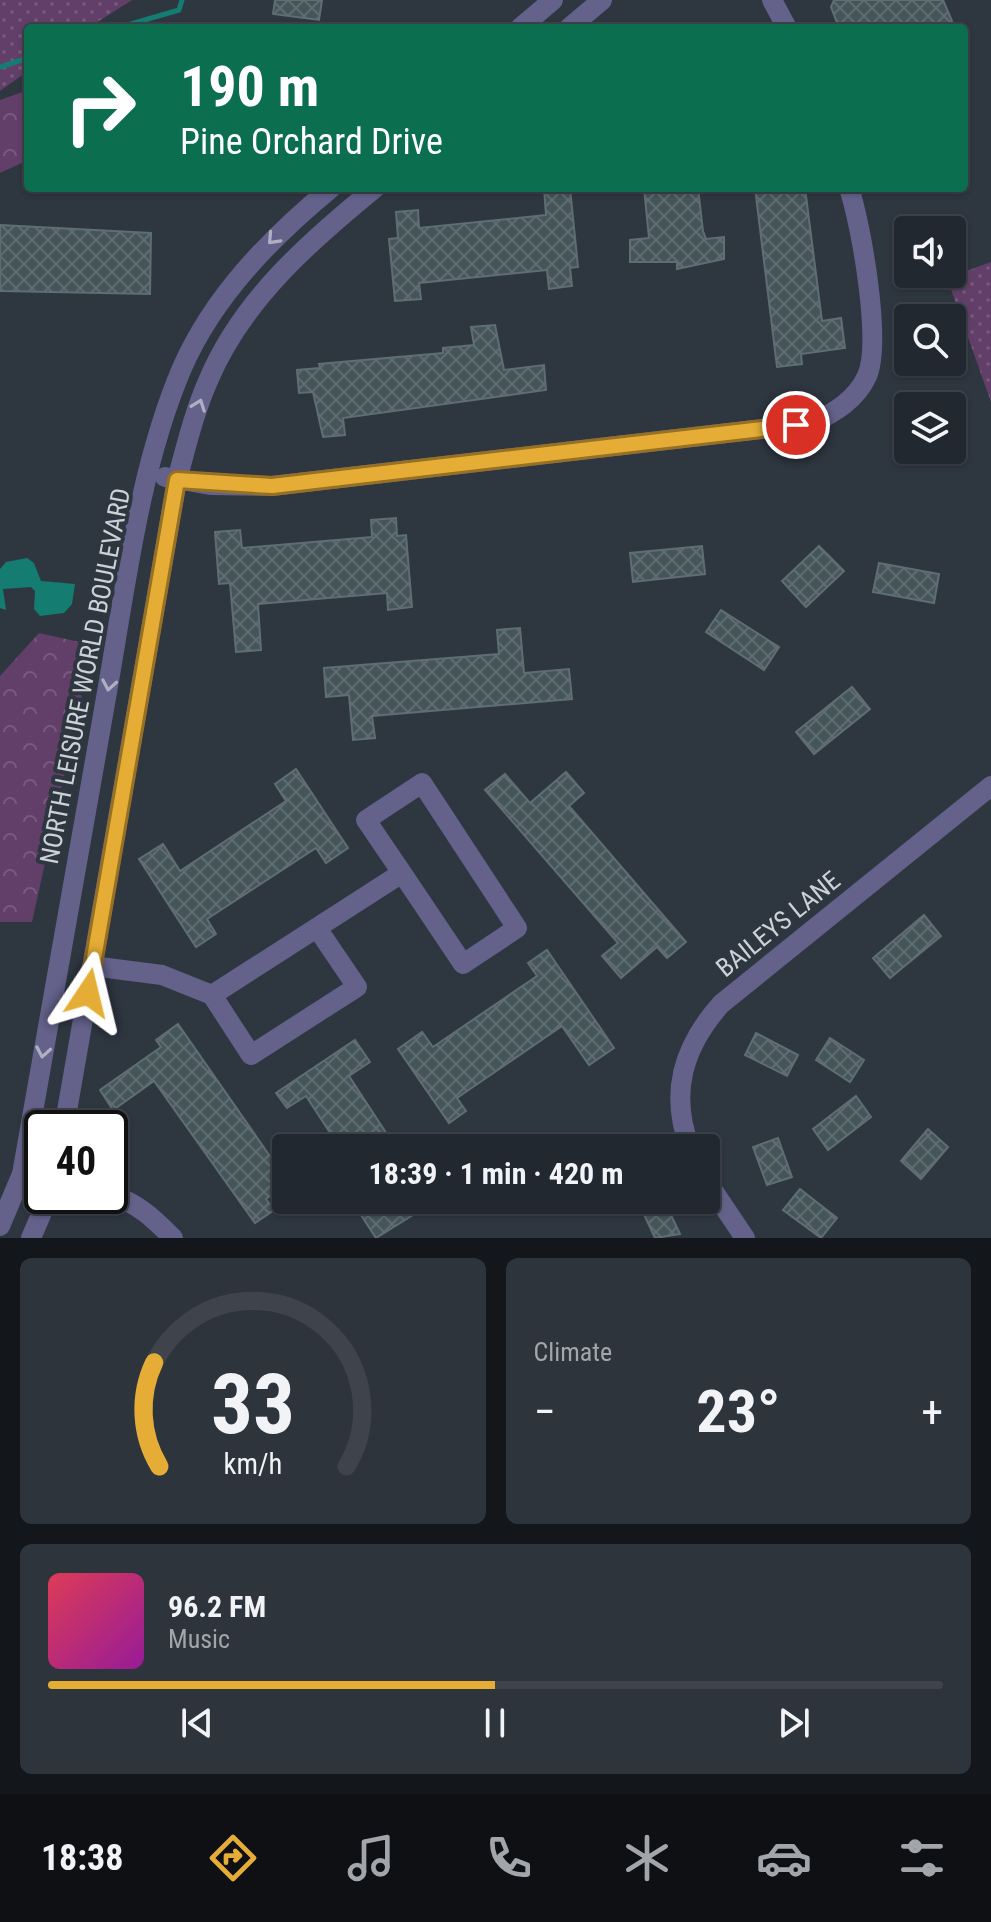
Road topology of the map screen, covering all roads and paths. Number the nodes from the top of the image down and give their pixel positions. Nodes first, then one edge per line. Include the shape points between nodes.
1 (553, 0) edge
2 (602, 0) edge
3 (772, 0) edge
4 (525, 24) edge
5 (574, 24) edge
6 (785, 24) edge
7 (326, 192) edge
8 (370, 192) edge
9 (850, 192) edge
10 (150, 474) junction
11 (177, 480) junction
12 (991, 786) edge
13 (402, 873) junction
14 (317, 928) junction
15 (92, 966) junction
16 (212, 995) junction
17 (43, 1110) edge
18 (67, 1110) edge
19 (686, 1134) edge
20 (24, 1189) edge
21 (128, 1201) edge
22 (720, 1201) edge
23 (41, 1214) edge
24 (0, 1226) edge
25 (31, 1238) edge
26 (173, 1238) edge
27 (745, 1238) edge

1 - 4 street
2 - 5 street
3 - 6 street
7 -> 10 street, NORTH LEISURE WORLD BOULEVARD via 286,225 214,311 183,367
11 -> 8 street, NORTH LEISURE WORLD BOULEVARD via 208,379 237,327 305,246
9 - 11 street via 863,259 872,357 867,376 849,402 813,423 272,486
10 - 11 street
10 -> 17 street, NORTH LEISURE WORLD BOULEVARD
11 - 15 street, NORTH LEISURE WORLD BOULEVARD
12 - 19 street, BAILEYS LANE via 721,1004 698,1030 679,1076 679,1112
13 - 13 street via 463,964 517,928 422,783 366,820
13 - 14 street
14 - 16 street
14 - 16 street via 357,987 251,1055
15 - 16 street via 162,975
15 - 18 street, NORTH LEISURE WORLD BOULEVARD
20 - 24 street, NORTH LEISURE WORLD BOULEVARD
21 - 26 street
22 - 27 street
23 - 25 street

